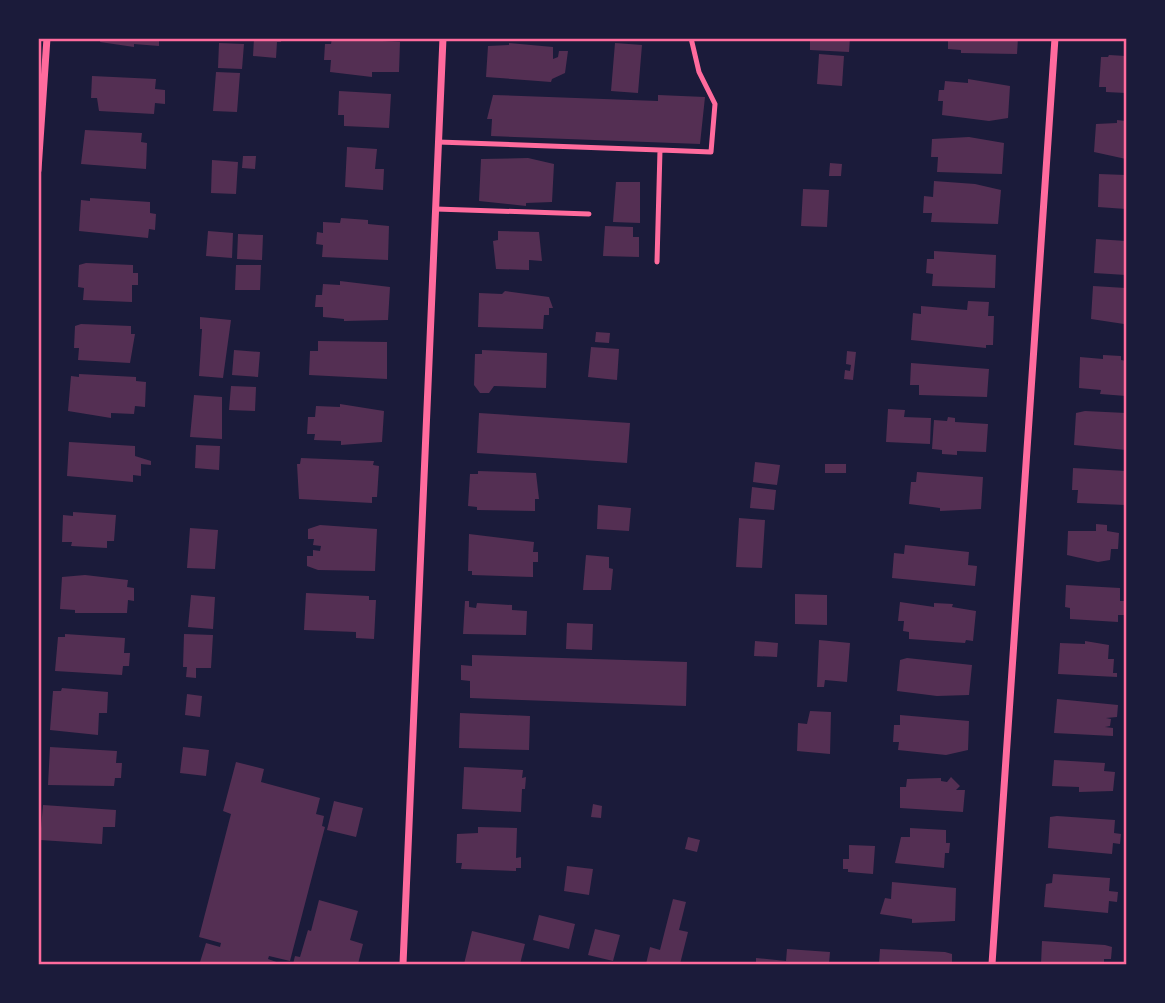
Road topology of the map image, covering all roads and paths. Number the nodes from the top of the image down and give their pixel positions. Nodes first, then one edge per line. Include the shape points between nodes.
1 (47, 38) edge
2 (443, 38) edge
3 (691, 38) edge
4 (1055, 38) edge
5 (438, 142) junction
6 (660, 150) junction
7 (38, 170) edge
8 (436, 209) junction
9 (589, 214) dead end
10 (657, 262) dead end
11 (403, 964) edge
12 (992, 964) edge

1 - 7 street
2 - 5 street
3 - 6 lane via 699,72 715,104 710,152
4 - 12 street
5 - 6 lane
5 - 8 street
6 - 10 lane
8 - 9 lane
8 - 11 street

